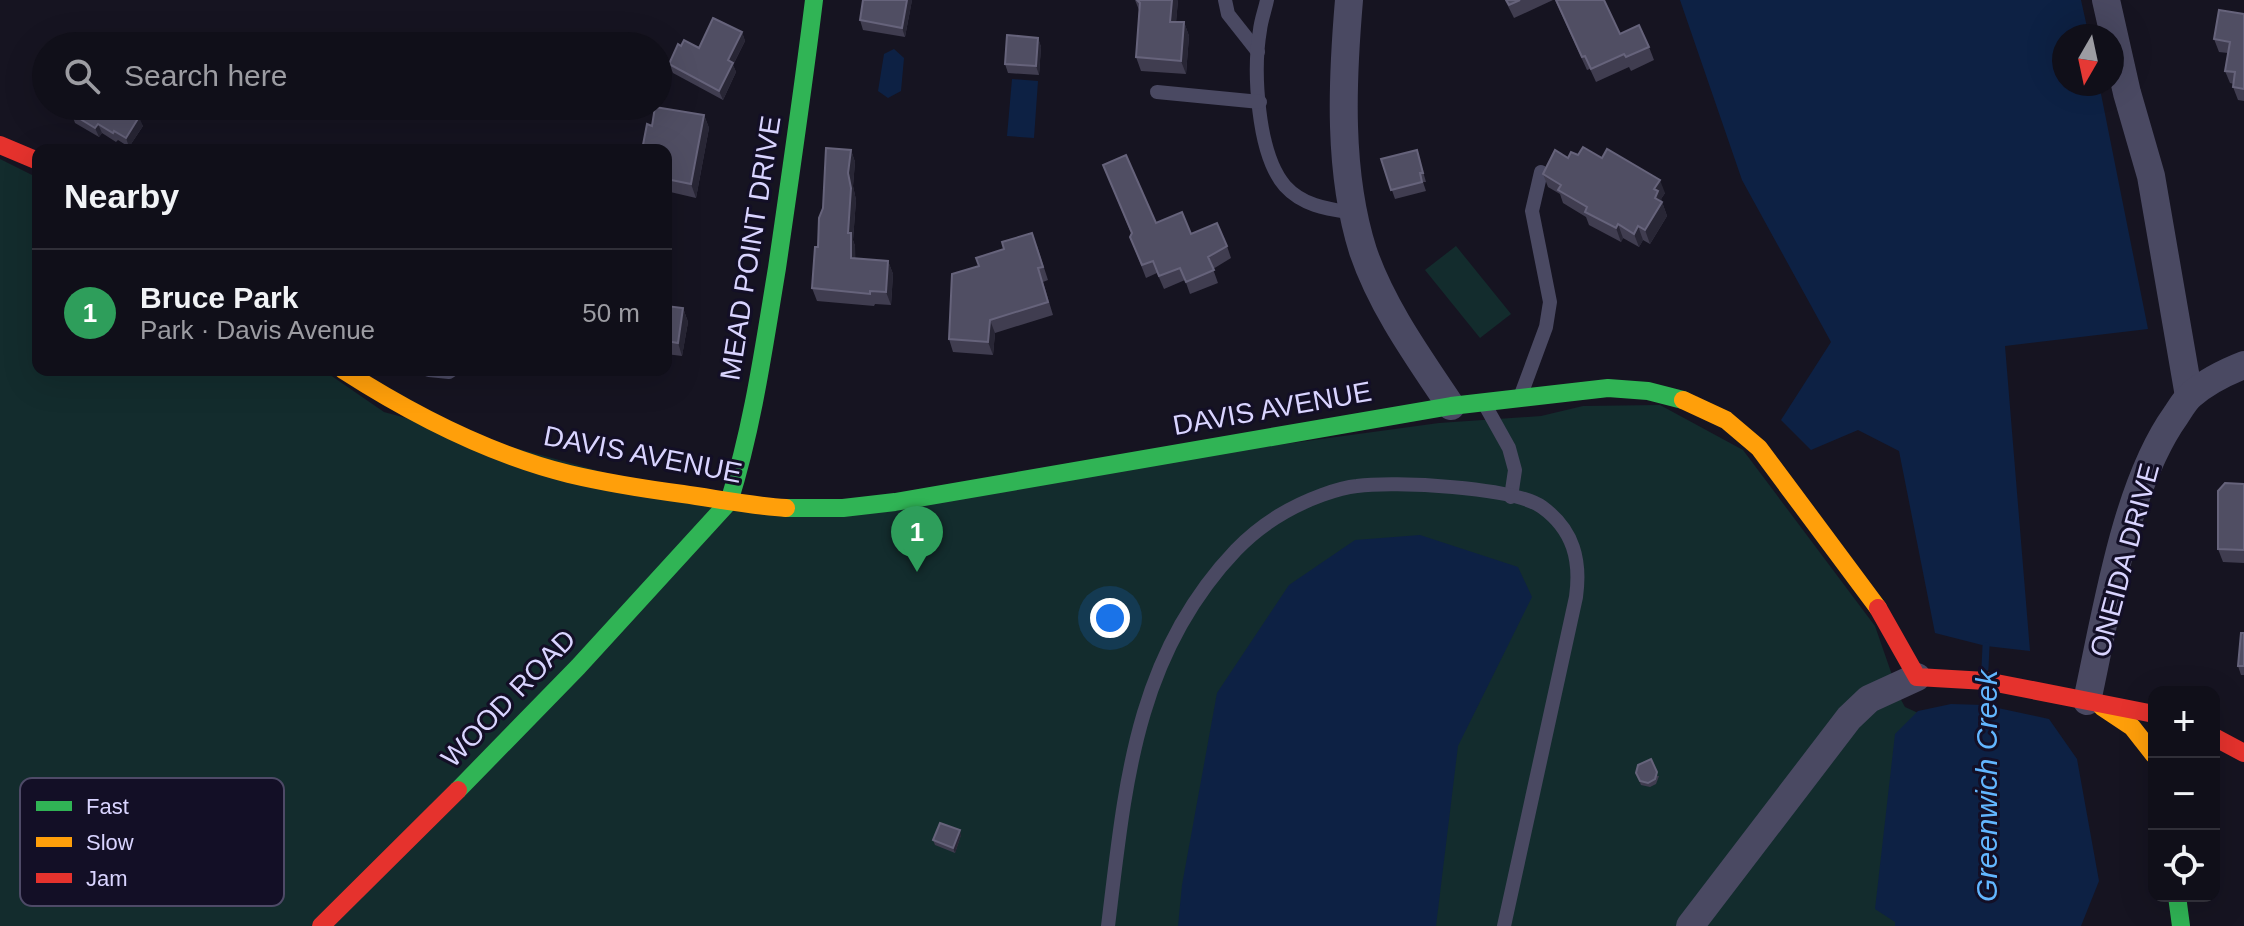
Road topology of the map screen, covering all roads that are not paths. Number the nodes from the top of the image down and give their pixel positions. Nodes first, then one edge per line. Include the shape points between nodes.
1 (814, 0) edge
2 (1225, 0) edge
3 (1267, 0) edge
4 (1349, 0) edge
5 (2106, 0) edge
6 (1258, 52) junction
7 (1157, 92) dead end
8 (1260, 102) junction
9 (0, 145) edge
10 (32, 158) edge
11 (1541, 172) edge
12 (1353, 213) junction
13 (2244, 365) edge
14 (353, 376) edge
15 (2189, 396) junction
16 (1519, 400) junction
17 (1485, 404) junction
18 (1451, 406) junction
19 (1511, 497) junction
20 (729, 502) junction
21 (1931, 677) junction
22 (2093, 703) junction
23 (2148, 713) edge
24 (2220, 740) edge
25 (2148, 744) edge
26 (2244, 753) edge
27 (1509, 902) junction
28 (2178, 902) edge
29 (321, 926) edge
30 (1108, 926) edge
31 (1504, 926) edge
32 (1518, 926) edge
33 (1690, 926) edge
34 (2181, 926) edge

1 - 20 main road, MEAD POINT DRIVE via 764,349
2 - 6 lane via 1228,14
3 - 6 lane
4 - 12 street via 1344,96
5 - 15 street via 2151,176
6 - 8 lane
7 - 8 lane
8 - 12 lane via 1271,160 1286,186 1315,207
9 - 10 main road
11 - 16 lane via 1532,211 1550,302
12 - 18 street via 1375,281
13 - 15 street, ONEIDA DRIVE
14 - 20 main road, DAVIS AVENUE via 488,448 552,469
15 - 22 street, ONEIDA DRIVE via 2149,461 2099,638
16 - 17 main road, DAVIS AVENUE
16 - 21 main road, DAVIS AVENUE via 1608,388 1648,391 1688,401 1726,420 1759,448
17 - 18 main road, DAVIS AVENUE
17 - 19 lane via 1509,448 1515,470
18 - 20 main road, DAVIS AVENUE via 878,504 807,509
19 - 27 lane via 1540,505 1563,527 1576,551 1579,575
19 - 30 lane via 1454,486 1357,486 1292,508 1234,552 1174,637 1137,730
20 - 29 main road, WOOD ROAD via 578,667
21 - 22 main road via 2045,691
21 - 33 street via 1869,699 1849,718
22 - 23 main road
22 - 25 main road via 2132,726
24 - 26 main road
27 - 31 lane
27 - 32 lane
28 - 34 main road

